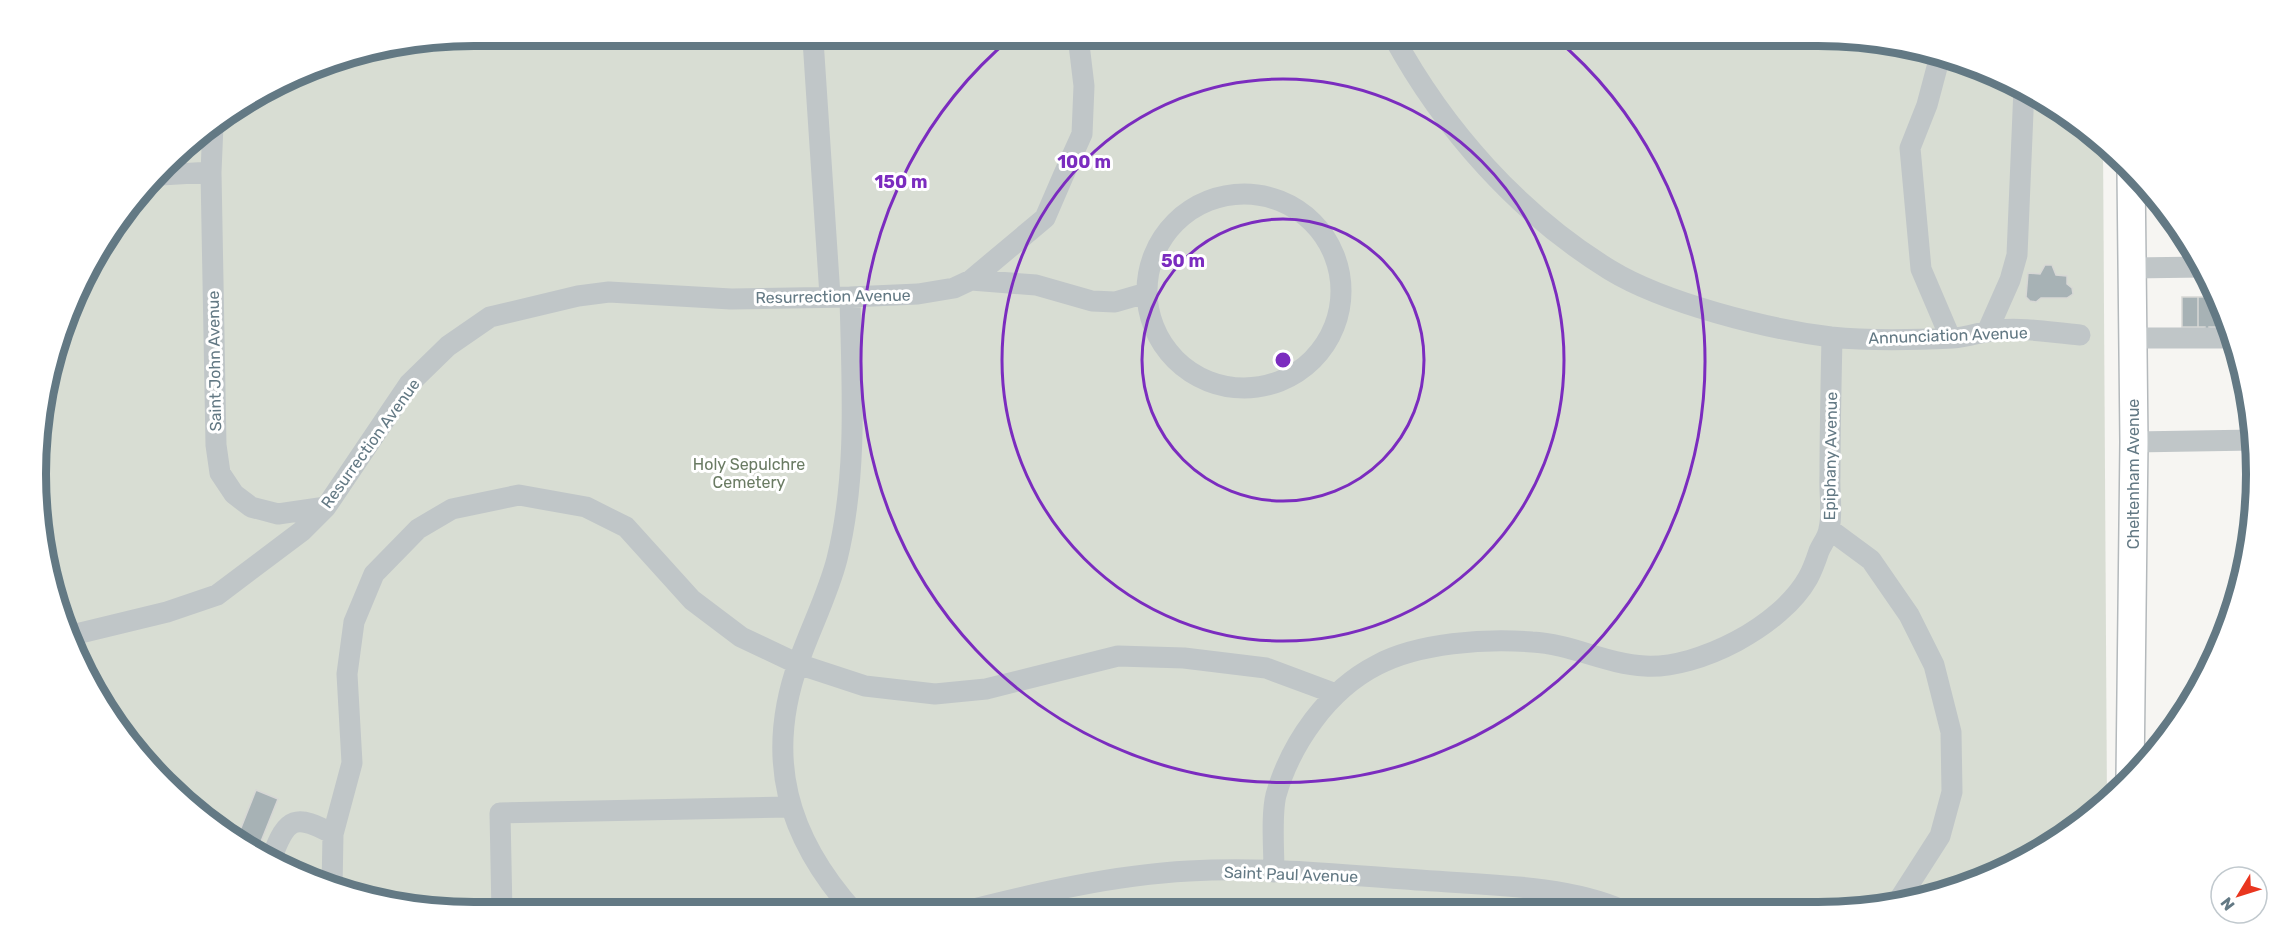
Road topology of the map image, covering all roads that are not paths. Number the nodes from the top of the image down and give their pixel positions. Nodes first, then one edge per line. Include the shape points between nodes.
1 (817, 46) edge
2 (1079, 46) edge
3 (1399, 46) edge
4 (1938, 64) edge
5 (2024, 99) edge
6 (213, 136) edge
7 (211, 172) junction
8 (170, 174) edge
9 (2136, 187) edge
10 (2192, 267) edge
11 (2132, 268) junction
12 (971, 280) junction
13 (1146, 293) junction
14 (840, 296) junction
15 (1987, 332) junction
16 (2080, 335) dead end
17 (1832, 337) junction
18 (1950, 337) junction
19 (2133, 338) junction
20 (2224, 338) edge
21 (2245, 440) edge
22 (2134, 442) junction
23 (326, 507) junction
24 (1829, 529) junction
25 (77, 634) edge
26 (798, 664) junction
27 (1336, 694) junction
28 (2130, 767) edge
29 (789, 807) junction
30 (333, 834) junction
31 (274, 852) edge
32 (1274, 872) junction
33 (332, 878) edge
34 (1903, 894) edge
35 (502, 902) edge
36 (846, 902) edge
37 (1001, 902) edge
38 (1594, 902) edge

1 - 14 street
2 - 12 street via 1084,86 1082,134 1044,218
3 - 17 street, Annunciation Avenue via 1429,94 1506,190 1611,271 1676,300 1780,328
4 - 18 street via 1910,148 1921,269
5 - 15 street via 2017,255
6 - 7 street, Saint John Avenue
7 - 8 street
7 - 23 street, Saint John Avenue via 216,446 220,473 234,494 251,507 278,514
9 - 11 main road, Cheltenham Avenue
10 - 11 street
11 - 19 main road, Cheltenham Avenue
12 - 13 street via 1036,285 1092,301 1121,301
12 - 14 street, Resurrection Avenue via 954,288 918,294
13 - 13 street via 1152,323 1166,350 1188,371 1216,384 1246,388 1276,383 1303,368 1317,354 1337,319 1341,288 1334,255 1317,226 1290,205 1258,194 1224,195 1192,207 1167,230 1151,259
14 - 23 street, Resurrection Avenue via 731,299 609,292 490,318 448,346 409,384
14 - 26 street via 852,464 837,560
15 - 16 street, Annunciation Avenue via 1999,329
15 - 18 street, Annunciation Avenue
17 - 18 street, Annunciation Avenue
17 - 24 street, Epiphany Avenue
19 - 20 street
19 - 22 main road, Cheltenham Avenue
21 - 22 street
22 - 28 main road, Cheltenham Avenue
23 - 25 street, Resurrection Avenue via 302,531 217,595 167,612
24 - 27 street, Epiphany Avenue via 1808,579 1792,598 1756,629 1705,656 1646,666 1599,659 1566,647 1534,642 1475,640 1432,647 1377,664
24 - 34 street via 1871,560 1909,615 1934,666 1951,732 1952,792 1940,836
26 - 27 street via 865,686 936,694 986,689 1119,656 1184,658 1266,668
26 - 29 street via 781,740
26 - 30 street via 741,637 692,600 626,527 586,507 519,495 452,509 418,529 374,574 354,622 347,674 352,763
27 - 32 street, Epiphany Avenue via 1303,737 1275,797
29 - 35 street via 500,813
29 - 36 street via 812,858
30 - 31 street via 309,821 293,822 281,833
30 - 33 street
32 - 37 street, Saint Paul Avenue via 1189,871 1055,888
32 - 38 street, Saint Paul Avenue via 1514,886

